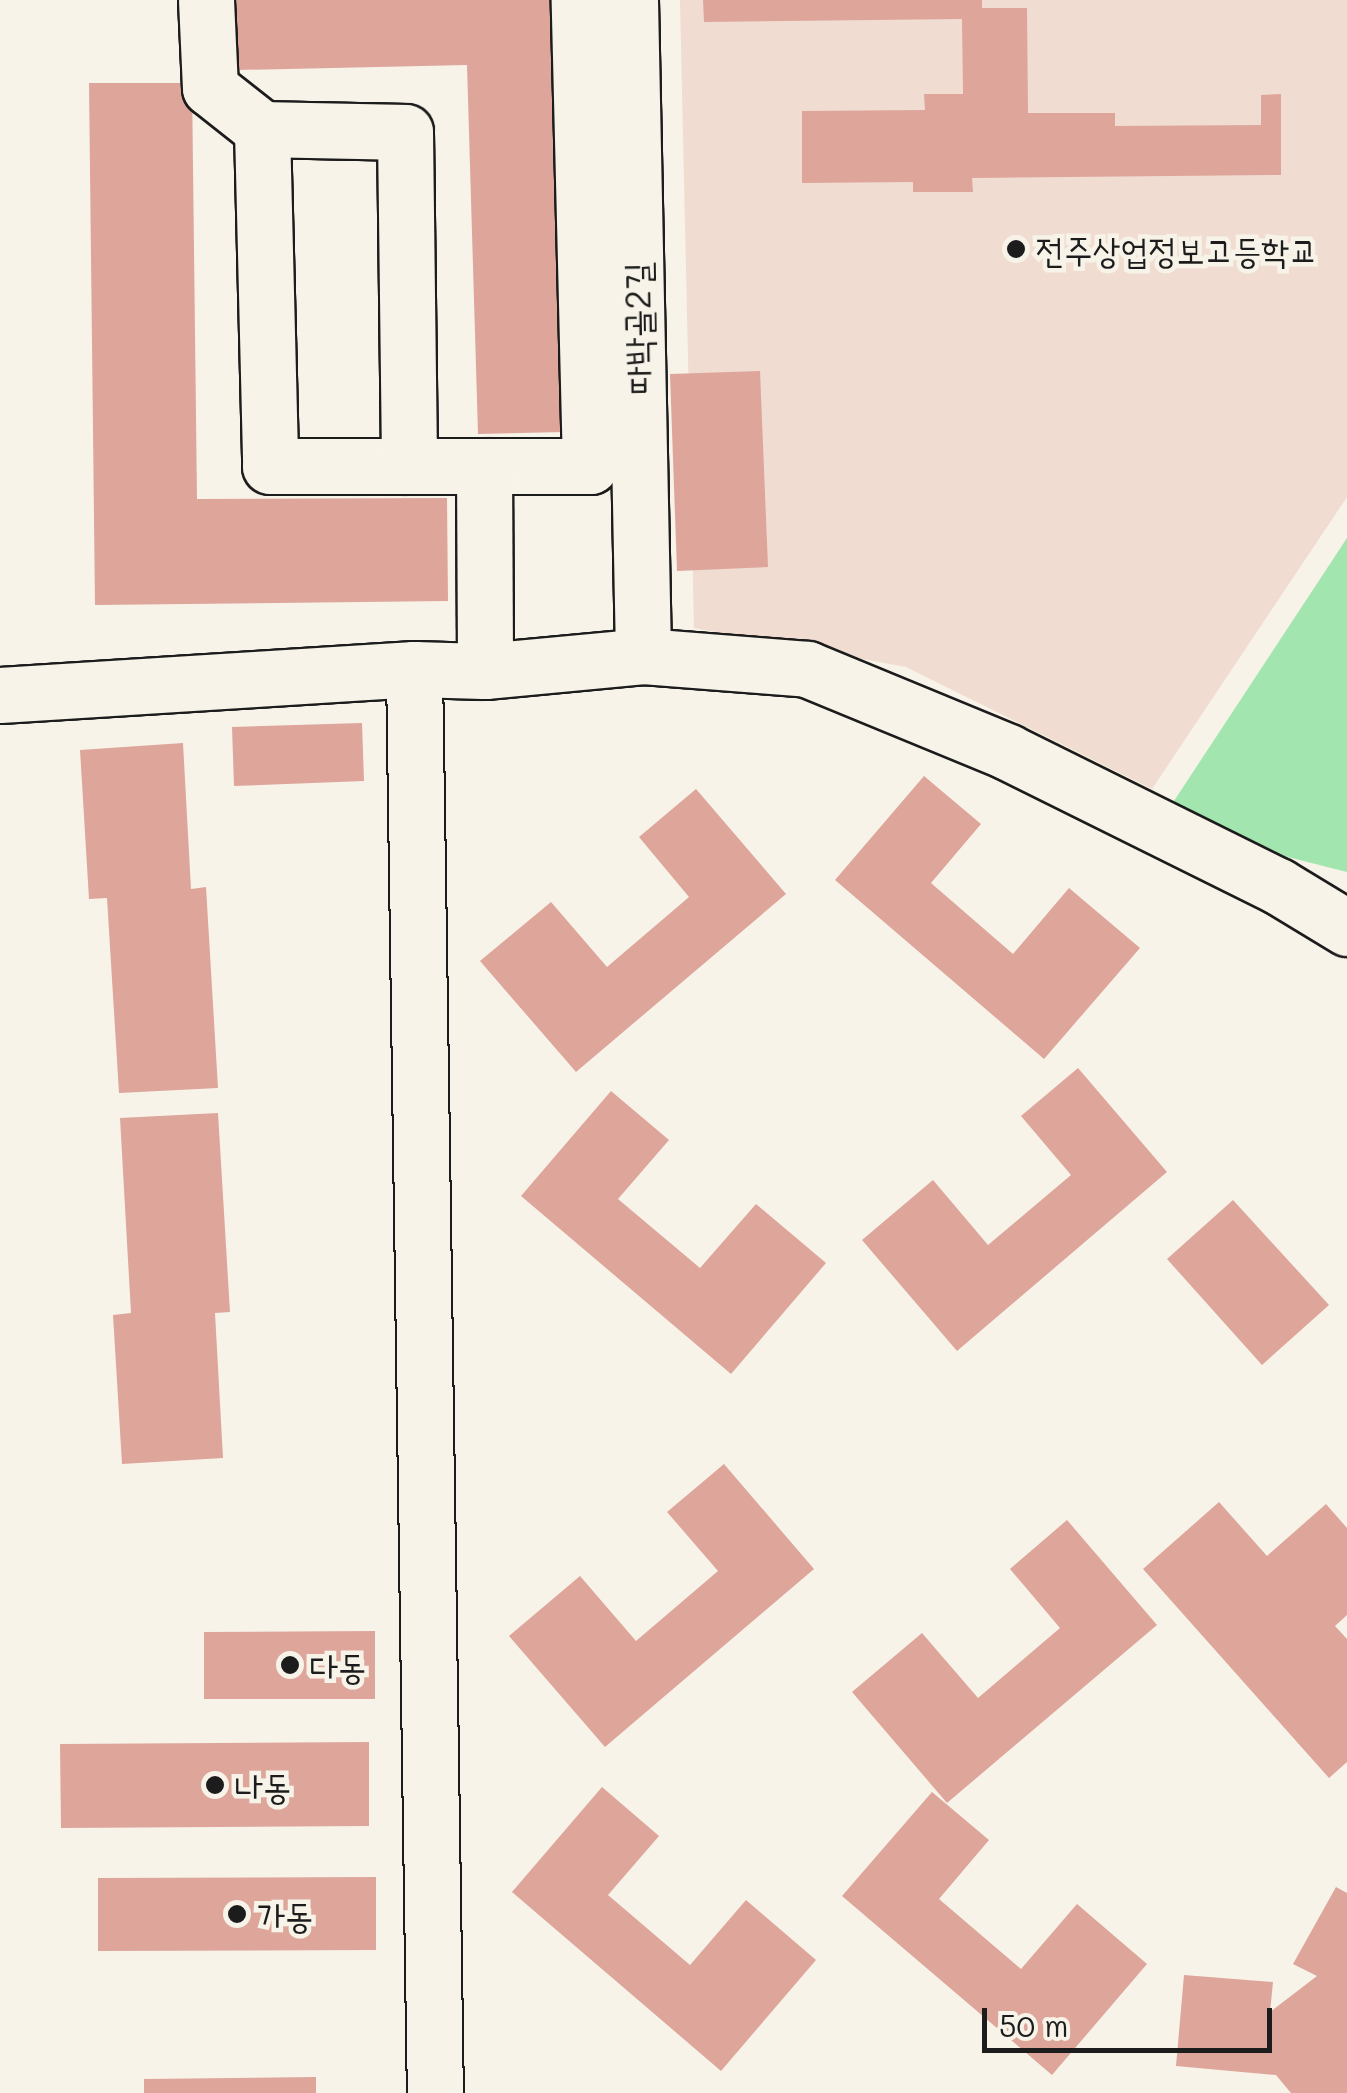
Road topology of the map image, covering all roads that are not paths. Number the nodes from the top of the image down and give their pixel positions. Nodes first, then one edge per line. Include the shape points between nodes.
1 (206, 0) edge
2 (579, 0) edge
3 (630, 0) edge
4 (262, 130) junction
5 (409, 466) junction
6 (484, 466) junction
7 (644, 656) junction
8 (414, 669) junction
9 (485, 671) junction
10 (0, 694) edge
11 (1347, 928) edge
12 (436, 2093) edge

1 - 4 street via 210,88
2 - 6 street via 590,466
3 - 7 street, 따박골2길
4 - 5 street via 270,466
4 - 5 street via 405,132
5 - 6 street
6 - 9 street
7 - 9 street
7 - 11 street via 808,670 1008,752 1278,886
8 - 9 street
8 - 10 street
8 - 12 street

